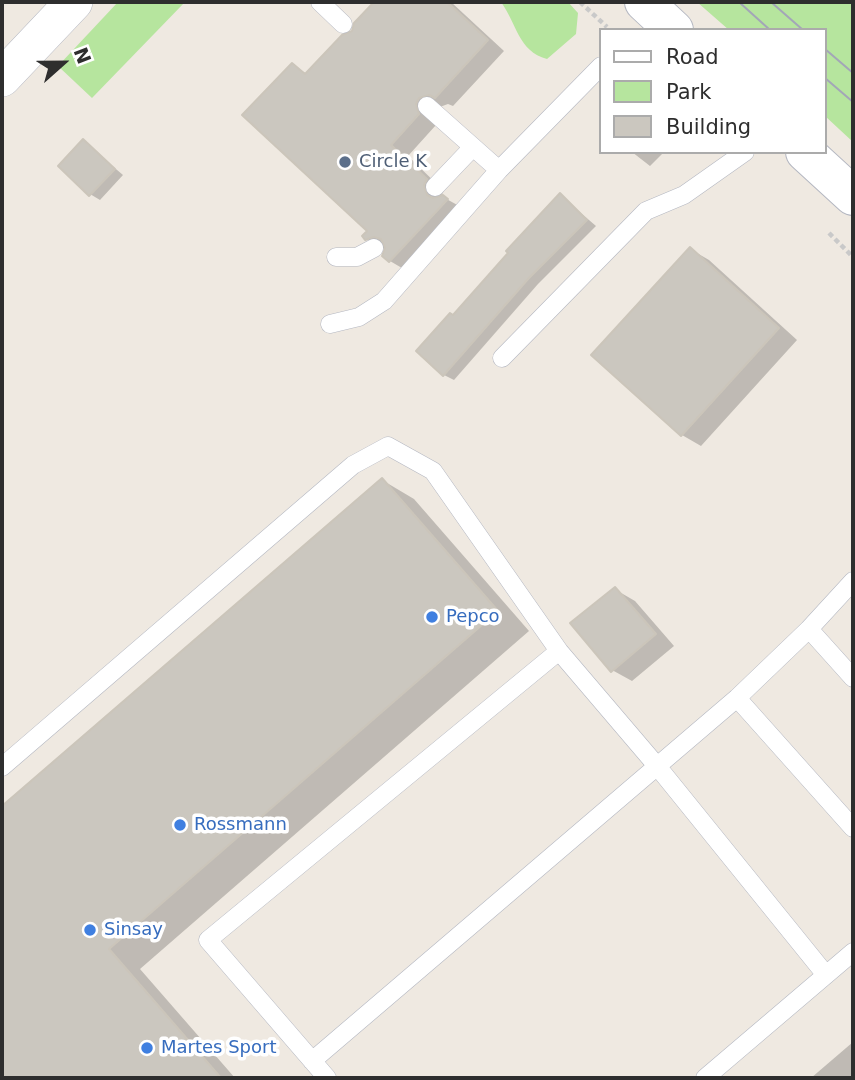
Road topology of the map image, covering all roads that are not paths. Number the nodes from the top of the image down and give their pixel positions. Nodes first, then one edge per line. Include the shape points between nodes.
1 (74, 2) edge
2 (320, 2) edge
3 (343, 24) dead end
4 (600, 67) edge
5 (2, 78) edge
6 (427, 106) dead end
7 (473, 147) junction
8 (742, 154) edge
9 (807, 154) edge
10 (499, 170) junction
11 (435, 187) dead end
12 (853, 196) edge
13 (374, 248) dead end
14 (337, 257) dead end
15 (330, 324) dead end
16 (502, 358) dead end
17 (853, 581) edge
18 (809, 629) junction
19 (559, 651) junction
20 (853, 678) edge
21 (737, 698) junction
22 (2, 766) edge
23 (657, 766) junction
24 (853, 828) edge
25 (853, 952) edge
26 (826, 975) junction
27 (312, 1061) junction
28 (327, 1078) edge
29 (705, 1078) edge

1 - 5 street
2 - 3 lane
4 - 10 lane
6 - 7 lane
7 - 10 lane
7 - 11 lane
8 - 16 lane via 684,195 646,211
9 - 12 main road
10 - 15 lane via 384,301 359,317
13 - 14 lane via 357,257
17 - 18 lane
18 - 20 lane
18 - 21 lane
19 - 22 lane via 433,471 388,446 353,465
19 - 23 lane
19 - 27 lane via 208,940
21 - 23 lane
21 - 24 lane
23 - 26 lane
23 - 27 lane
25 - 26 lane
26 - 29 lane
27 - 28 lane

